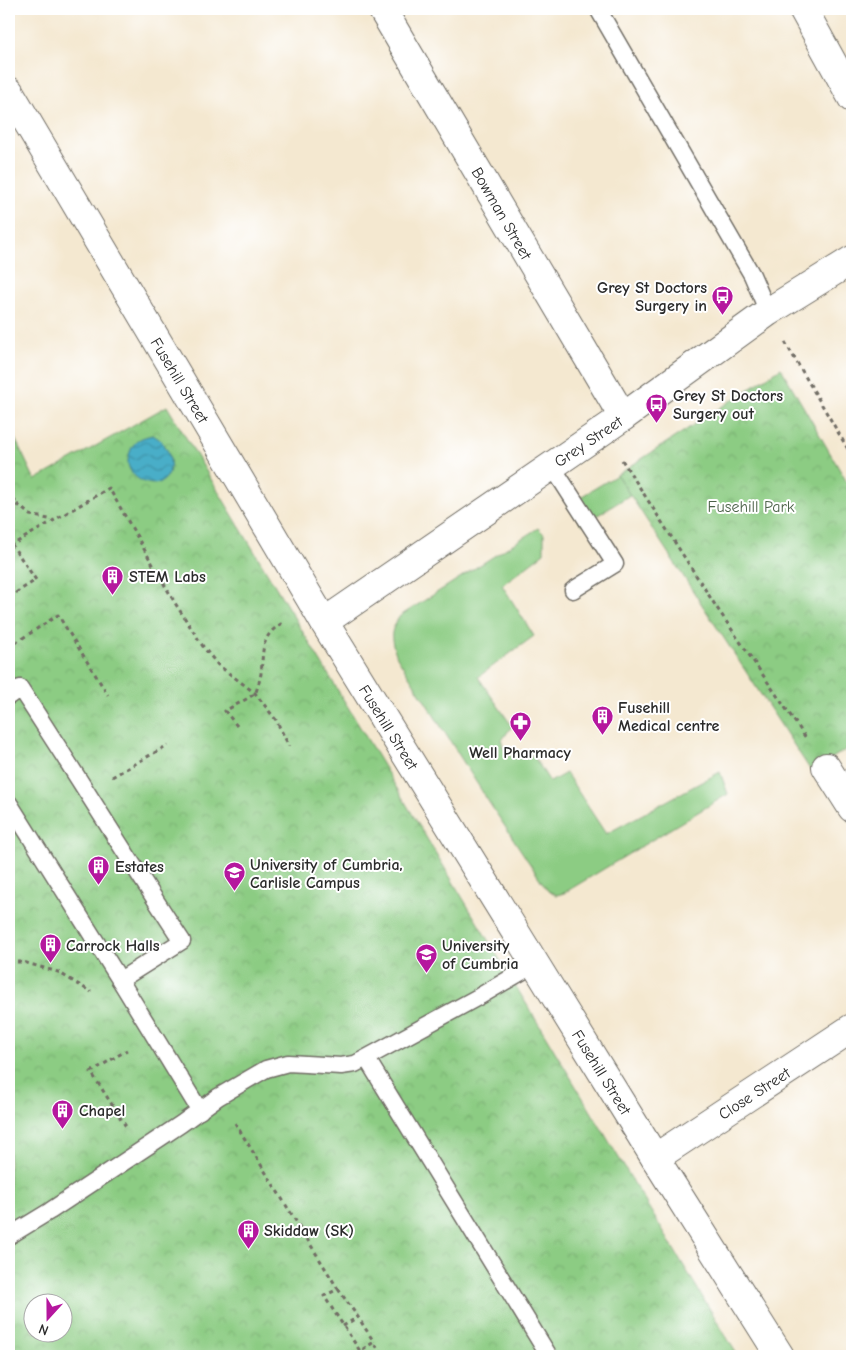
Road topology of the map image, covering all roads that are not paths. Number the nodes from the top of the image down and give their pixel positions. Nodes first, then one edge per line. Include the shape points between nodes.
1 (382, 9) edge
2 (598, 9) edge
3 (803, 9) edge
4 (9, 91) edge
5 (852, 98) edge
6 (852, 260) edge
7 (768, 312) junction
8 (613, 424) junction
9 (552, 466) junction
10 (574, 590) dead end
11 (324, 622) junction
12 (9, 696) edge
13 (826, 767) road end
14 (9, 804) edge
15 (852, 808) edge
16 (535, 964) junction
17 (120, 980) junction
18 (852, 1028) edge
19 (367, 1059) junction
20 (200, 1111) junction
21 (655, 1158) junction
22 (9, 1236) edge
23 (549, 1356) edge
24 (780, 1356) edge

1 - 8 street, Bowman Street
2 - 7 lane via 752,275
3 - 5 street
4 - 11 street, Fusehill Street
6 - 7 street, Grey Street
7 - 8 street, Grey Street
8 - 9 street, Grey Street
9 - 10 lane via 615,564
9 - 11 street, Grey Street
11 - 16 street, Fusehill Street
12 - 17 lane via 20,688 182,941
13 - 15 street
14 - 17 lane
16 - 19 lane
16 - 21 street, Fusehill Street
17 - 20 lane
18 - 21 street, Close Street
19 - 20 lane via 341,1066 288,1063 266,1069
19 - 23 lane
20 - 22 lane
21 - 24 street, Fusehill Street

